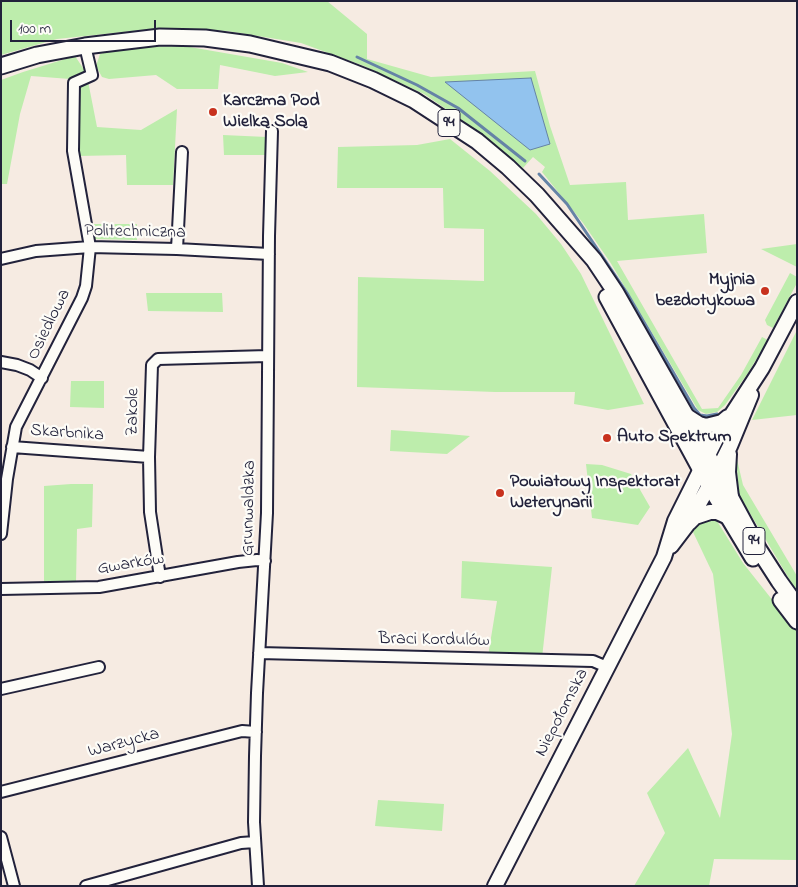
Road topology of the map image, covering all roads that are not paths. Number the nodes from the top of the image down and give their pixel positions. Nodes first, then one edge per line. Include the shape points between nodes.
1 (85, 46) junction
2 (1, 66) edge
3 (272, 131) dead end
4 (182, 152) dead end
5 (578, 242) junction
6 (90, 247) junction
7 (177, 249) junction
8 (269, 254) junction
9 (1, 259) edge
10 (797, 302) edge
11 (268, 356) junction
12 (1, 362) edge
13 (762, 368) junction
14 (42, 378) junction
15 (732, 413) junction
16 (685, 414) junction
17 (730, 446) junction
18 (12, 447) junction
19 (708, 455) junction
20 (150, 456) junction
21 (701, 469) junction
22 (717, 472) junction
23 (710, 485) junction
24 (731, 500) junction
25 (2, 510) edge
26 (728, 517) junction
27 (687, 526) junction
28 (1, 534) edge
29 (664, 557) junction
30 (265, 561) junction
31 (160, 577) junction
32 (1, 589) edge
33 (797, 606) edge
34 (797, 621) edge
35 (259, 653) junction
36 (99, 667) dead end
37 (607, 667) junction
38 (1, 689) edge
39 (256, 732) junction
40 (1, 792) edge
41 (1, 837) edge
42 (255, 842) junction
43 (14, 886) edge
44 (86, 886) edge
45 (258, 886) edge
46 (495, 886) edge

1 - 2 main road, 94 via 36,55
1 - 5 main road, 94 via 160,37 205,38 250,44 330,63 373,80 414,100 477,141 537,195
1 - 6 street, Osiedlowa via 92,75 74,83 73,151
3 - 8 street, Grunwaldzka
4 - 7 street
5 - 16 main road, 94 via 616,293
5 - 21 main road, 94
6 - 7 street, Politechniczna
6 - 9 street, Politechniczna via 36,251
6 - 14 street, Osiedlowa via 82,298
7 - 8 street, Politechniczna
8 - 11 street, Grunwaldzka
10 - 13 main road, Niepołomska
11 - 20 street, Zakole via 158,359 152,365 151,376
11 - 30 street, Grunwaldzka
12 - 14 street via 30,370
13 - 15 main road, Niepołomska
13 - 17 main road, Niepołomska
14 - 18 street, Osiedlowa via 16,427
15 - 16 main road via 722,422 706,426
15 - 19 main road, Niepołomska
16 - 19 main road, 94
17 - 22 main road, Niepołomska
17 - 24 main road
18 - 20 street, Skarbnika
18 - 25 street, Osiedlowa
19 - 21 main road, Niepołomska
19 - 22 main road, 94
20 - 31 street, Zakole via 150,512
21 - 23 main road, 94
21 - 29 main road, Niepołomska via 676,521
22 - 23 main road, Niepołomska
22 - 24 main road, 94
23 - 26 main road, 94
23 - 27 main road, Niepołomska
24 - 33 main road, 94 via 770,568
25 - 28 street, Osiedlowa
26 - 27 main road via 710,512 696,517
26 - 34 main road, 94 via 774,591
27 - 29 main road, Niepołomska
29 - 37 main road, Niepołomska
30 - 31 street, Gwarków via 238,562
30 - 35 street, Grunwaldzka
31 - 32 street, Gwarków via 99,588
35 - 37 street, Braci Kordulów via 593,661
35 - 39 street, Grunwaldzka
36 - 38 street
37 - 46 main road, Niepołomska
39 - 40 street, Warzycka via 242,730
39 - 42 street, Grunwaldzka
41 - 43 street
42 - 44 street via 240,843
42 - 45 street, Grunwaldzka

